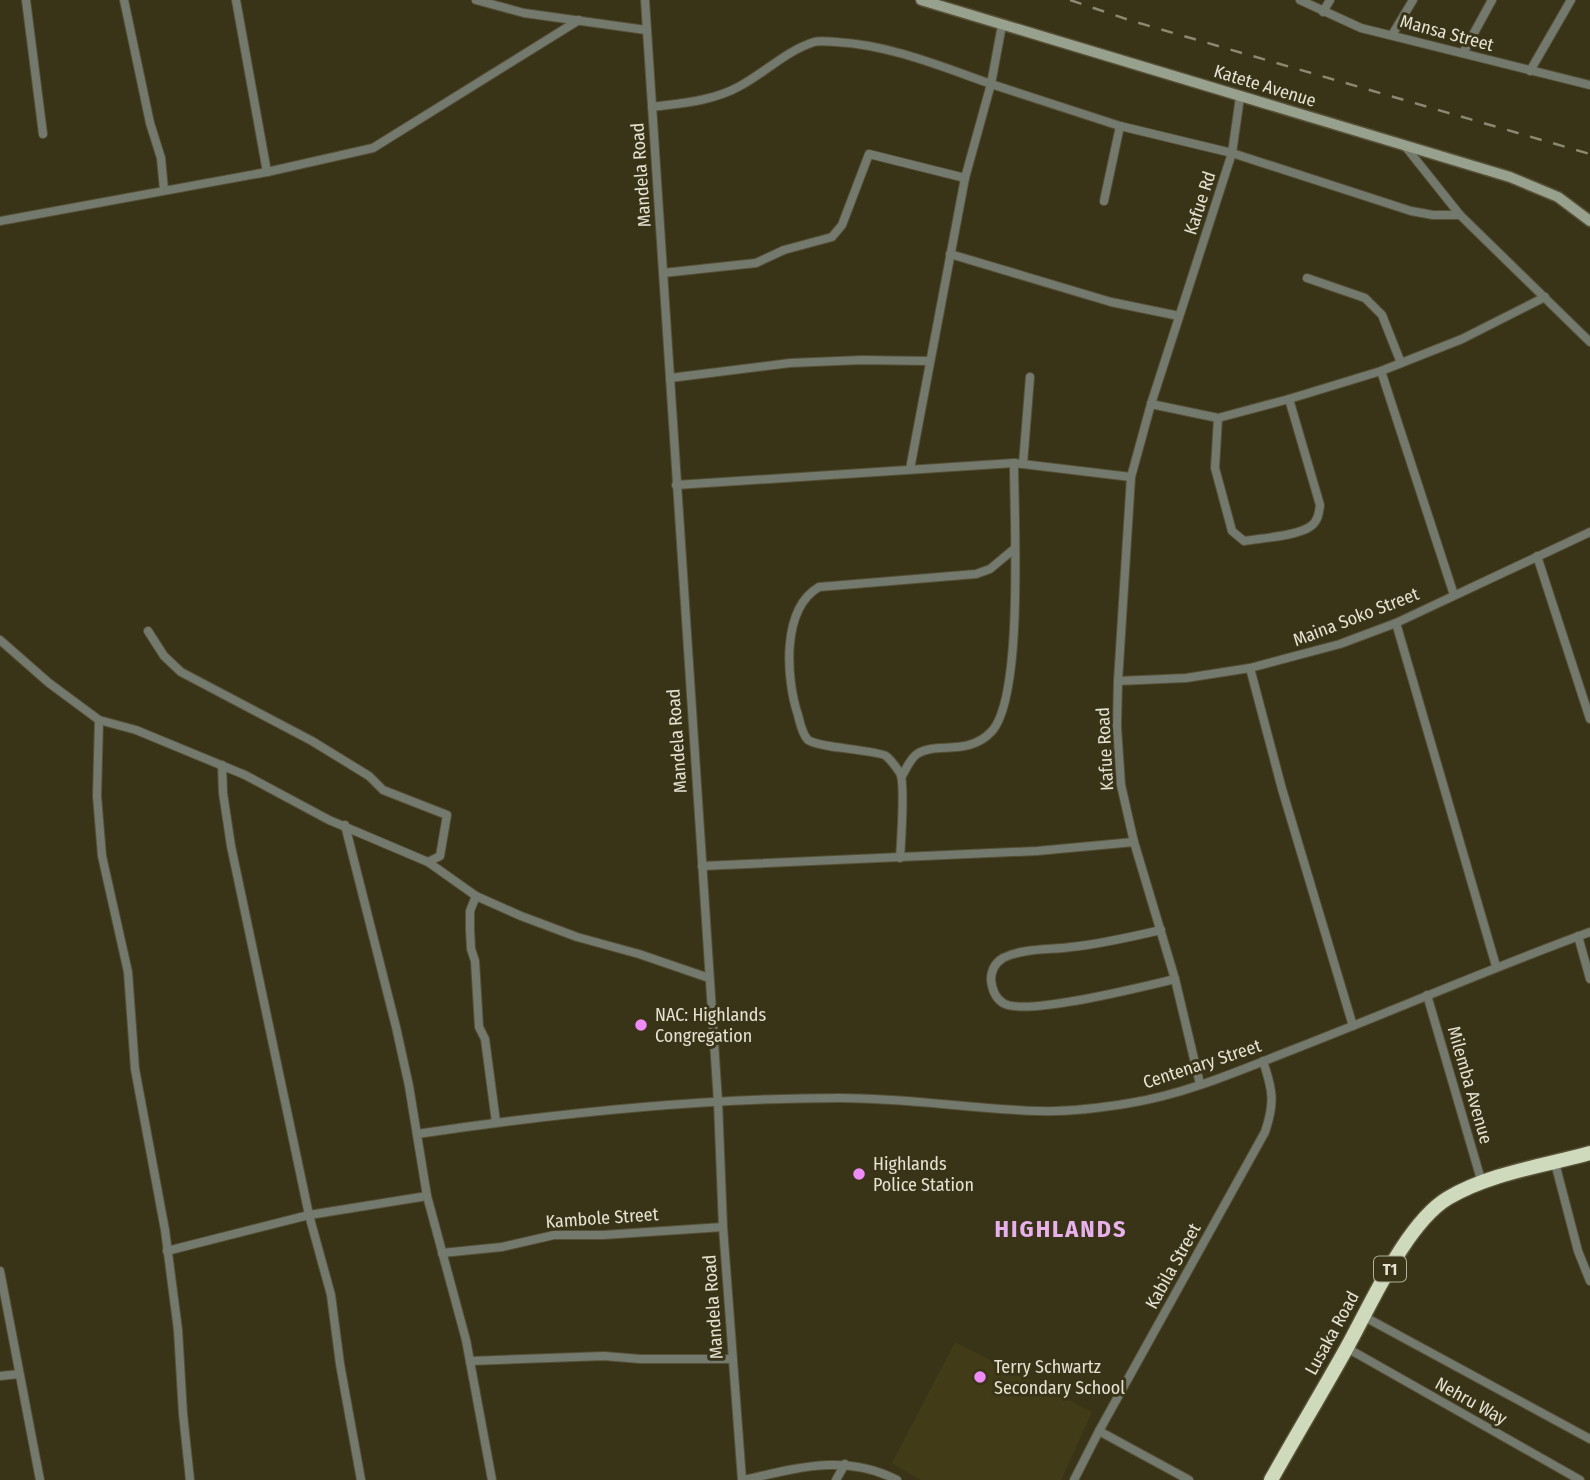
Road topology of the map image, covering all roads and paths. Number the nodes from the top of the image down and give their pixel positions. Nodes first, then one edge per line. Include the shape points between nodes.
1 (26, 0) edge
2 (124, 0) edge
3 (236, 0) edge
4 (476, 0) edge
5 (645, 0) edge
6 (921, 0) edge
7 (1300, 0) edge
8 (1330, 0) edge
9 (1413, 0) edge
10 (1492, 0) edge
11 (1571, 0) edge
12 (1323, 12) junction
13 (579, 20) junction
14 (1002, 24) junction
15 (646, 30) junction
16 (1392, 35) junction
17 (1462, 53) junction
18 (1530, 71) junction
19 (991, 84) junction
20 (1590, 85) edge
21 (1240, 97) junction
22 (652, 107) junction
23 (1120, 126) junction
24 (43, 134) dead end
25 (1404, 146) junction
26 (1232, 153) junction
27 (267, 172) junction
28 (965, 178) junction
29 (164, 190) junction
30 (1104, 201) dead end
31 (1460, 215) junction
32 (0, 221) edge
33 (1590, 221) edge
34 (950, 254) junction
35 (663, 273) junction
36 (1307, 278) dead end
37 (1545, 297) junction
38 (1179, 316) junction
39 (1590, 342) edge
40 (929, 361) junction
41 (1401, 363) junction
42 (1381, 371) junction
43 (1030, 377) dead end
44 (670, 378) junction
45 (1289, 399) junction
46 (1151, 404) junction
47 (1218, 418) junction
48 (1018, 463) junction
49 (910, 469) junction
50 (1131, 477) junction
51 (676, 485) junction
52 (1590, 532) edge
53 (1014, 549) junction
54 (1536, 556) junction
55 (1454, 595) junction
56 (1396, 623) junction
57 (148, 631) dead end
58 (0, 640) edge
59 (1250, 668) junction
60 (1118, 681) junction
61 (1590, 719) edge
62 (99, 720) junction
63 (222, 765) junction
64 (902, 776) junction
65 (345, 825) junction
66 (1134, 842) junction
67 (901, 858) junction
68 (428, 862) junction
69 (702, 866) junction
70 (476, 896) junction
71 (1161, 930) junction
72 (1590, 932) edge
73 (1578, 936) junction
74 (1496, 966) junction
75 (709, 978) junction
76 (1175, 979) junction
77 (1590, 979) edge
78 (1427, 995) junction
79 (1353, 1026) junction
80 (1263, 1062) junction
81 (1200, 1084) junction
82 (718, 1102) junction
83 (496, 1122) junction
84 (417, 1134) junction
85 (1590, 1153) edge
86 (1555, 1163) junction
87 (1482, 1183) junction
88 (427, 1196) junction
89 (309, 1215) junction
90 (723, 1227) junction
91 (167, 1251) junction
92 (442, 1252) junction
93 (0, 1271) edge
94 (1590, 1281) edge
95 (1363, 1316) junction
96 (1347, 1348) junction
97 (732, 1359) junction
98 (470, 1361) junction
99 (19, 1374) junction
100 (0, 1376) edge
101 (1099, 1432) junction
102 (1590, 1439) edge
103 (845, 1464) junction
104 (40, 1480) edge
105 (190, 1480) edge
106 (361, 1480) edge
107 (492, 1480) edge
108 (743, 1480) edge
109 (836, 1480) edge
110 (897, 1480) edge
111 (1074, 1480) edge
112 (1189, 1480) edge
113 (1271, 1480) edge
114 (1580, 1480) edge

1 - 24 street
2 - 29 street via 161,158
3 - 27 street
4 - 13 street via 508,10
5 - 15 street, Mandela Road
6 - 14 street, Katete Avenue
7 - 12 street, Mansa Street
8 - 12 street
9 - 16 street
10 - 17 street
11 - 18 street
12 - 16 street, Mansa Street
13 - 15 street
13 - 27 street via 373,148
14 - 19 street
14 - 21 street, Katete Avenue
15 - 22 street, Mandela Road
16 - 17 street, Mansa Street
17 - 18 street, Mansa Street
18 - 20 street, Mansa Street
19 - 22 street via 886,49 816,41 719,96
19 - 23 street
19 - 28 street
21 - 25 street, Katete Avenue
21 - 26 street, Kafue Rd
22 - 35 street, Mandela Road
23 - 26 street
23 - 30 street
25 - 31 street
25 - 33 street, Katete Avenue via 1510,177 1558,197
26 - 31 street via 1411,211
26 - 38 street, Kafue Rd
27 - 29 street
28 - 34 street
28 - 35 street via 869,154 842,225 832,237 756,263
29 - 32 street
31 - 37 street
34 - 38 street via 1111,302
34 - 40 street
35 - 44 street, Mandela Road
36 - 41 street via 1365,298 1382,315
37 - 39 street
37 - 41 street via 1462,339
38 - 46 street, Kafue Rd
40 - 44 street via 790,363
40 - 49 street
41 - 42 street
42 - 45 street
42 - 55 street
43 - 48 street
44 - 51 street, Mandela Road
45 - 47 street
45 - 47 street via 1320,505 1318,518 1299,531 1244,541 1232,531 1215,468
46 - 47 street
46 - 50 street, Kafue Road
48 - 49 street
48 - 50 street
48 - 53 street
49 - 51 street
50 - 60 street, Kafue Road
51 - 69 street, Mandela Road
52 - 54 street, Maina Soko Street
53 - 64 street via 1012,659 994,729 982,740 959,748 917,754
53 - 64 street via 990,569 976,574 819,587 803,602 789,648 789,678 803,732 809,740 822,744 880,753
54 - 55 street, Maina Soko Street
54 - 61 street
55 - 56 street, Maina Soko Street
56 - 59 street, Maina Soko Street
56 - 74 street
57 - 68 street via 181,672 312,741 369,776 383,790 447,815 440,856
58 - 62 street
59 - 60 street, Maina Soko Street via 1186,678
59 - 79 street
60 - 66 street, Kafue Road via 1119,767
62 - 63 street
62 - 91 street via 97,796 102,856 128,972 135,1069
63 - 65 street
63 - 89 street via 231,846
64 - 67 street
65 - 68 street
65 - 84 street via 397,1027
66 - 67 street
66 - 71 street, Kafue Road
67 - 69 street
68 - 70 street
69 - 75 street, Mandela Road
70 - 75 street via 576,937
70 - 83 street via 470,911 471,949
71 - 76 street, Kafue Road
71 - 76 street via 1004,958 994,965 993,993 1003,1004 1024,1008
72 - 73 street, Centenary Street
73 - 74 street, Centenary Street
73 - 77 street
74 - 78 street, Centenary Street
75 - 82 street, Mandela Road
76 - 81 street, Kafue Road
78 - 79 street, Centenary Street
78 - 87 street, Milemba Avenue
79 - 80 street, Centenary Street
80 - 81 street, Centenary Street
80 - 101 street, Kabila Street via 1273,1097 1265,1132
81 - 82 street, Centenary Street via 1160,1098 1086,1110 841,1098
82 - 83 street, Centenary Street
82 - 90 street, Mandela Road
83 - 84 street, Centenary Street
84 - 88 street
85 - 86 highway, Lusaka Road / T1
86 - 87 highway, Lusaka Road / T1
86 - 94 street
87 - 95 highway, Lusaka Road / T1 via 1435,1207
88 - 89 street
88 - 92 street
89 - 91 street
89 - 106 street via 331,1295
90 - 92 street, Kambole Street via 554,1235 502,1247
90 - 97 street, Mandela Road
91 - 105 street
92 - 98 street
93 - 99 street
95 - 96 highway, Lusaka Road / T1
95 - 102 street
96 - 113 highway, Lusaka Road / T1
96 - 114 street, Nehru Way
97 - 98 street via 604,1356
97 - 108 street, Mandela Road
98 - 107 street
99 - 100 street
99 - 104 street
101 - 111 street, Kabila Street
101 - 112 street
103 - 108 street via 816,1465
103 - 109 street
103 - 110 street via 878,1470

